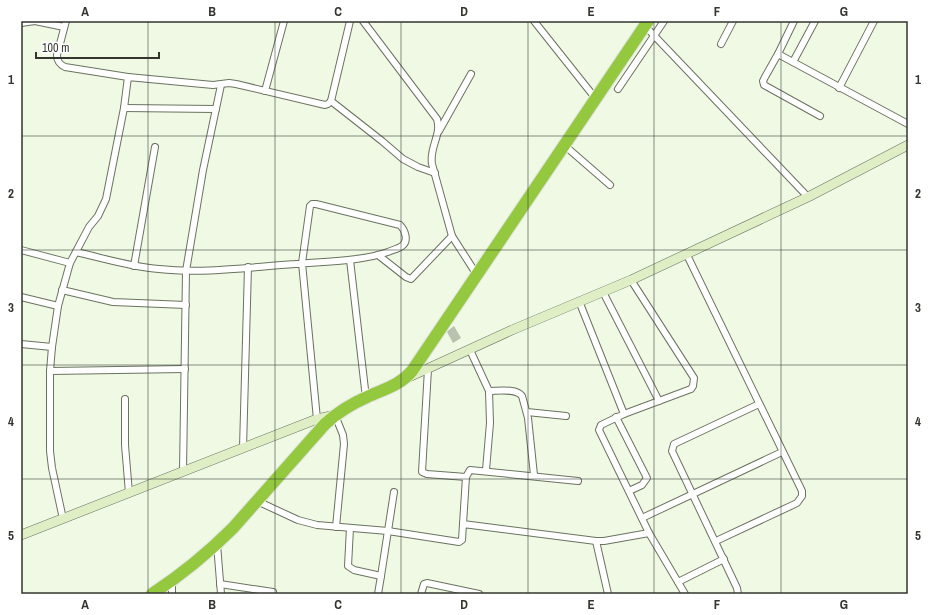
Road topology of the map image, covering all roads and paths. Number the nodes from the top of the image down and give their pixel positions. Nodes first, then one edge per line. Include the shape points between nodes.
1 (35, 21) edge
2 (284, 21) edge
3 (350, 21) edge
4 (534, 21) edge
5 (664, 21) edge
6 (732, 21) edge
7 (794, 21) edge
8 (815, 21) edge
9 (874, 21) edge
10 (364, 22) edge
11 (21, 23) edge
12 (65, 24) edge
13 (647, 24) edge
14 (654, 36) junction
15 (721, 44) dead end
16 (778, 54) junction
17 (793, 62) junction
18 (471, 74) dead end
19 (128, 77) junction
20 (221, 85) junction
21 (839, 88) junction
22 (618, 89) dead end
23 (265, 91) junction
24 (596, 99) junction
25 (330, 101) junction
26 (124, 108) junction
27 (216, 109) junction
28 (820, 116) dead end
29 (908, 124) edge
30 (438, 132) junction
31 (564, 145) junction
32 (908, 145) edge
33 (155, 147) dead end
34 (435, 173) junction
35 (610, 185) dead end
36 (808, 197) junction
37 (452, 236) junction
38 (21, 250) edge
39 (76, 252) junction
40 (686, 253) junction
41 (378, 255) junction
42 (350, 260) junction
43 (70, 263) junction
44 (302, 263) junction
45 (134, 266) junction
46 (248, 268) junction
47 (186, 271) junction
48 (477, 275) junction
49 (631, 280) junction
50 (62, 290) junction
51 (603, 292) junction
52 (21, 297) edge
53 (579, 301) junction
54 (186, 305) junction
55 (58, 306) junction
56 (21, 344) edge
57 (52, 347) junction
58 (470, 350) junction
59 (185, 369) junction
60 (428, 369) junction
61 (50, 371) junction
62 (404, 380) junction
63 (489, 391) junction
64 (366, 398) junction
65 (125, 400) dead end
66 (659, 401) junction
67 (759, 404) junction
68 (527, 412) junction
69 (624, 414) junction
70 (335, 415) junction
71 (566, 416) dead end
72 (616, 417) junction
73 (317, 419) junction
74 (243, 448) junction
75 (782, 452) junction
76 (486, 470) junction
77 (183, 472) junction
78 (534, 476) junction
79 (466, 477) junction
80 (578, 481) dead end
81 (629, 491) junction
82 (394, 492) dead end
83 (129, 493) junction
84 (693, 494) junction
85 (257, 501) junction
86 (642, 518) junction
87 (63, 519) junction
88 (463, 524) junction
89 (336, 527) junction
90 (350, 528) junction
91 (388, 531) junction
92 (649, 533) junction
93 (21, 536) edge
94 (596, 541) junction
95 (716, 541) junction
96 (217, 544) junction
97 (724, 559) junction
98 (382, 576) junction
99 (172, 581) junction
100 (678, 582) junction
101 (220, 584) junction
102 (273, 592) dead end
103 (152, 594) edge
104 (172, 594) edge
105 (221, 594) edge
106 (378, 594) edge
107 (421, 594) edge
108 (479, 594) edge
109 (608, 594) edge
110 (685, 594) edge
111 (738, 594) edge

1 - 11 street
1 - 12 street
2 - 23 street
3 - 25 street
4 - 24 street
5 - 14 street
6 - 15 street
7 - 16 street
8 - 17 street
9 - 21 street
10 - 30 street via 437,119
12 - 19 street via 57,55 59,63
13 - 14 street
13 - 24 highway
14 - 22 street
14 - 36 street
16 - 17 street
16 - 28 street via 763,81 764,85
17 - 21 street
18 - 30 street
19 - 20 street
19 - 26 street
20 - 23 street via 229,83
20 - 27 street
21 - 29 street
23 - 25 street via 325,105
24 - 31 highway
25 - 34 street via 403,159
26 - 27 street
26 - 39 street via 106,199
27 - 47 street
30 - 34 street via 431,156
31 - 35 street
31 - 48 highway
32 - 36 street
33 - 45 street
34 - 37 street
36 - 40 street
37 - 41 street via 411,279
37 - 48 street
38 - 43 street
39 - 43 street
39 - 45 street
40 - 49 street
40 - 67 street
41 - 42 street
41 - 44 street via 404,245 406,239 400,224 312,204
42 - 44 street
42 - 64 street
43 - 50 street
44 - 46 street
44 - 73 street
45 - 47 street
46 - 47 street
46 - 74 street
47 - 54 street
48 - 62 highway
49 - 51 street
49 - 66 street via 694,378 691,389
50 - 54 street via 113,302
50 - 55 street
51 - 53 street
51 - 66 street
52 - 55 street
53 - 58 street
53 - 69 street
54 - 59 street
55 - 57 street
56 - 57 street
57 - 61 street
58 - 60 street
58 - 63 street
59 - 61 street
59 - 77 street
60 - 62 street
60 - 79 street via 422,472
61 - 87 street via 50,451
62 - 64 highway
63 - 68 street via 518,392 522,396
63 - 76 street via 490,423
64 - 70 highway
65 - 83 street
66 - 69 street
67 - 75 street
67 - 84 street via 674,444 672,451
68 - 71 street
68 - 78 street
69 - 72 street
70 - 73 street
70 - 85 highway
70 - 89 street via 344,444
72 - 81 street via 600,425 599,430
72 - 81 street via 647,478 642,485
73 - 74 street
74 - 77 street
75 - 84 street
75 - 95 street via 802,490 800,499 797,503
76 - 78 street
76 - 79 street via 470,470
77 - 83 street
78 - 80 street
79 - 88 street
81 - 86 street
82 - 91 street
83 - 87 street
84 - 86 street
84 - 95 street
85 - 89 street via 308,524
85 - 96 highway
86 - 92 street
87 - 93 street
88 - 91 street via 463,537 459,542
88 - 94 street
89 - 90 street
90 - 91 street
90 - 98 street via 348,566 354,570
91 - 98 street
92 - 94 street
92 - 100 street
94 - 109 street
95 - 97 street
96 - 99 highway
96 - 101 street
97 - 100 street
97 - 111 street
98 - 106 street
99 - 103 highway
99 - 104 street
100 - 110 street
101 - 102 street
101 - 105 street
107 - 108 street via 424,584 427,583

